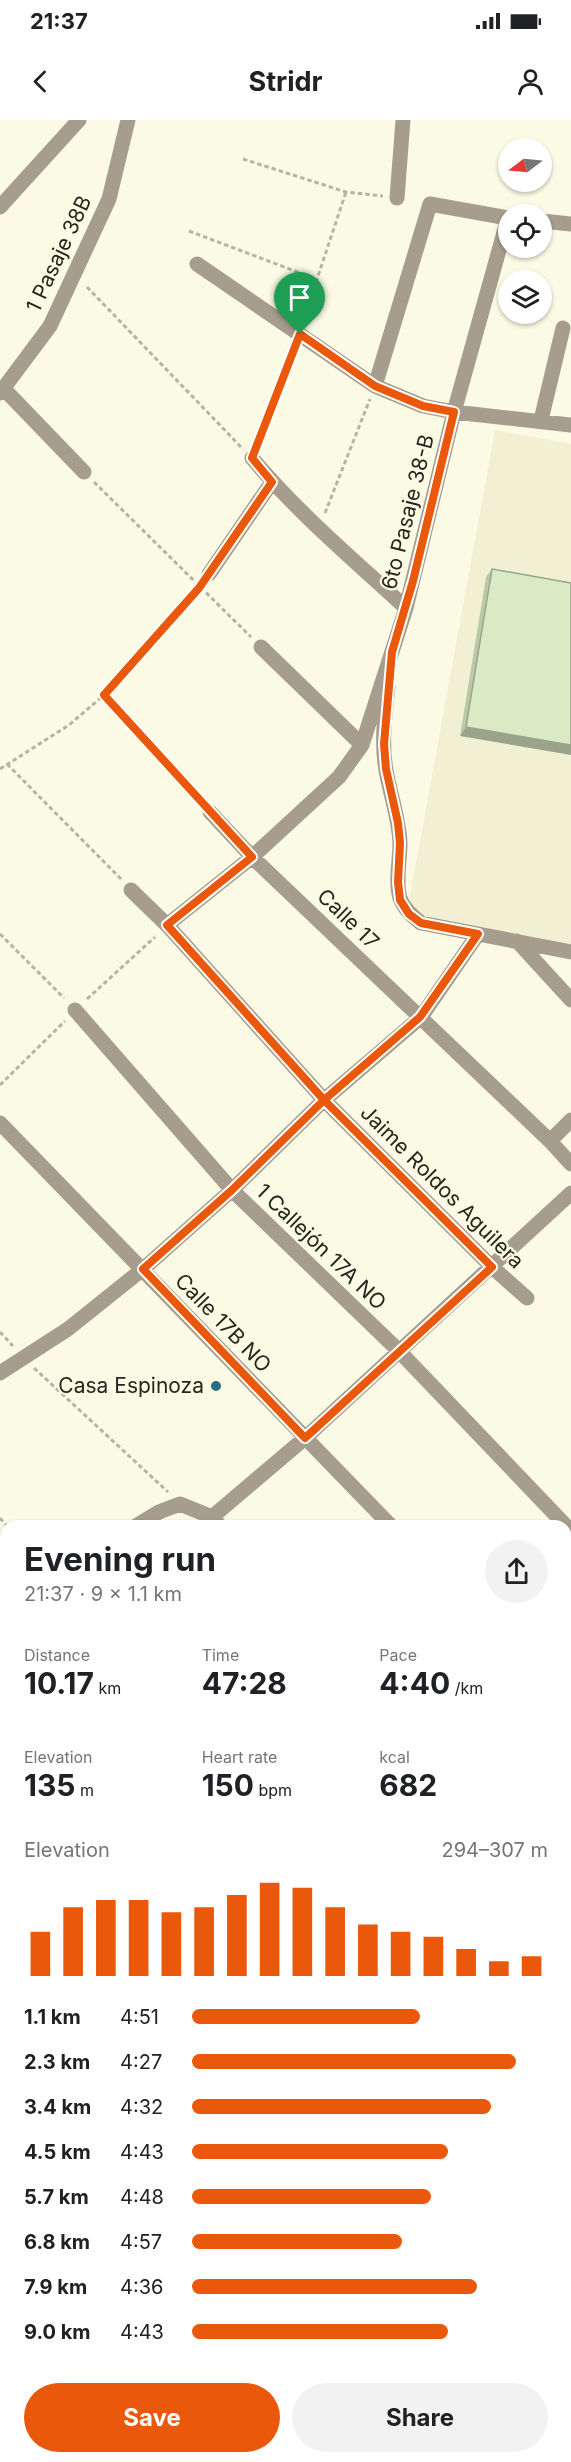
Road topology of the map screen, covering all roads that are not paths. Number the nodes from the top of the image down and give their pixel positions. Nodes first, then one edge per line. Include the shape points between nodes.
1 (79, 120) edge
2 (128, 120) edge
3 (403, 120) edge
4 (397, 198) dead end
5 (0, 207) edge
6 (498, 216) edge
7 (552, 222) edge
8 (571, 224) edge
9 (498, 254) edge
10 (197, 264) dead end
11 (563, 328) dead end
12 (375, 386) junction
13 (2, 391) edge
14 (454, 412) junction
15 (541, 420) junction
16 (571, 425) edge
17 (252, 458) road end
18 (84, 472) road end
19 (272, 482) junction
20 (209, 574) road end
21 (406, 608) junction
22 (261, 647) road end
23 (392, 652) junction
24 (362, 745) junction
25 (210, 812) road end
26 (252, 857) junction
27 (131, 890) road end
28 (167, 925) junction
29 (478, 934) junction
30 (517, 941) junction
31 (571, 952) edge
32 (571, 1000) edge
33 (75, 1010) road end
34 (420, 1017) junction
35 (324, 1100) junction
36 (571, 1119) edge
37 (0, 1123) edge
38 (550, 1141) junction
39 (571, 1164) edge
40 (232, 1190) junction
41 (571, 1193) edge
42 (492, 1267) junction
43 (143, 1269) junction
44 (527, 1298) dead end
45 (399, 1351) junction
46 (0, 1372) edge
47 (305, 1438) junction
48 (146, 1520) edge
49 (214, 1520) edge
50 (217, 1520) edge
51 (385, 1520) edge
52 (560, 1520) edge

1 - 5 street
2 - 13 street, 1 Pasaje 38B via 109,199 50,326
3 - 4 street
6 - 12 street via 430,204
7 - 8 street
9 - 14 street, 6to Pasaje 38-B
10 - 12 street
11 - 15 street
12 - 14 street via 423,406
13 - 18 street
14 - 15 street
14 - 21 street, 6to Pasaje 38-B
15 - 16 street
17 - 19 street
19 - 20 street
19 - 21 street
21 - 23 street, 6to Pasaje 38-B
22 - 24 street
23 - 24 street, 6to Pasaje 38-B
23 - 29 street via 384,744 398,823 400,900 421,923
24 - 26 street, 6to Pasaje 38-B via 339,777
25 - 26 street, Calle 17
26 - 28 street, 6to Pasaje 38-B
26 - 34 street, Calle 17
27 - 28 street, Jaime Roldos Aguilera
28 - 35 street, Jaime Roldos Aguilera
29 - 30 street
29 - 34 street
30 - 31 street
30 - 32 street
33 - 40 street, 1 Callejón 17A NO
34 - 35 street
34 - 38 street, Calle 17
35 - 40 street
35 - 42 street, Jaime Roldos Aguilera
36 - 38 street
37 - 43 street, Calle 17B NO
38 - 39 street, Calle 17
40 - 43 street
40 - 45 street, 1 Callejón 17A NO
41 - 42 street
42 - 44 street, Jaime Roldos Aguilera
42 - 45 street
43 - 46 street via 68,1329
43 - 47 street, Calle 17B NO
45 - 47 street
45 - 52 street, 1 Callejón 17A NO
47 - 50 street
47 - 51 street, Calle 17B NO
48 - 49 street via 180,1504

